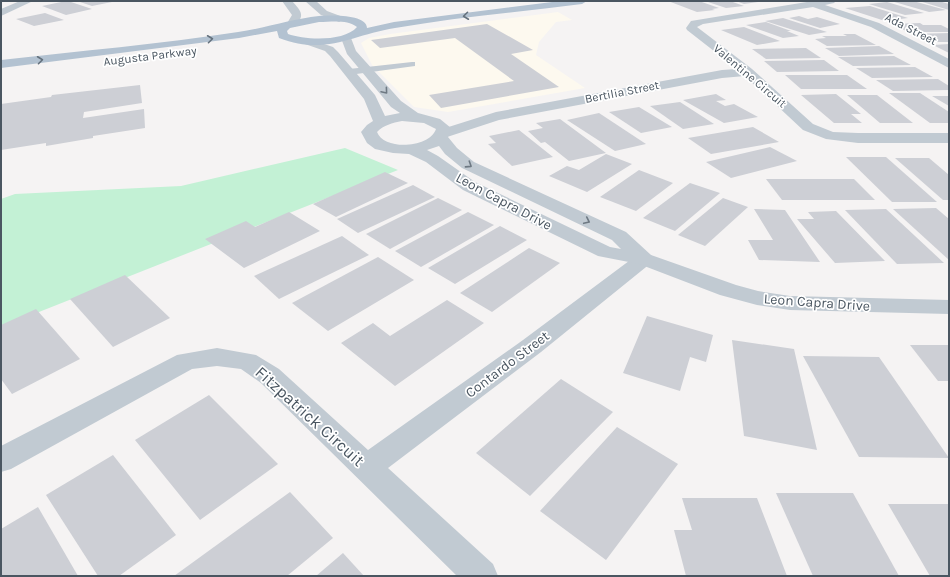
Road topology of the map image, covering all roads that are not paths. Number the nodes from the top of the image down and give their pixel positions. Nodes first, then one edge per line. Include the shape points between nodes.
1 (28, 1) edge
2 (287, 1) edge
3 (310, 1) edge
4 (519, 1) edge
5 (582, 1) edge
6 (831, 1) edge
7 (814, 4) junction
8 (1, 13) edge
9 (381, 18) dead end
10 (342, 19) junction
11 (368, 19) dead end
12 (289, 25) junction
13 (351, 36) junction
14 (304, 41) junction
15 (1, 64) edge
16 (412, 64) dead end
17 (949, 64) edge
18 (367, 70) junction
19 (349, 72) junction
20 (748, 72) junction
21 (1, 74) edge
22 (496, 116) junction
23 (414, 117) junction
24 (432, 120) junction
25 (381, 122) junction
26 (443, 136) junction
27 (949, 138) edge
28 (412, 149) junction
29 (644, 258) junction
30 (949, 307) edge
31 (1, 460) edge
32 (367, 467) junction
33 (481, 576) edge

1 - 8 street
2 - 12 street via 297,16
3 - 10 street via 324,13
4 - 9 main road
5 -> 13 main road via 394,25
6 - 7 street, Valentine Circuit
7 - 17 street, Ada Street via 875,25
7 - 20 street, Valentine Circuit via 695,23 691,28
10 - 11 main road
10 - 12 main road, Augusta Parkway via 309,20
10 - 13 main road via 361,24 363,27
12 - 14 main road via 282,30 283,36
15 -> 12 main road, Augusta Parkway via 239,35
13 - 14 main road, Augusta Parkway
13 - 18 street via 351,52
14 - 19 street via 329,50
14 - 21 main road, Augusta Parkway via 266,42
16 - 18 lane
18 - 19 lane
18 -> 23 street via 396,104
19 - 25 street via 370,98
20 - 22 street, Bertilia Street via 722,74
20 - 27 street, Valentine Circuit via 808,127 831,136
22 - 24 street, Bertilia Street
22 - 26 street, Bertilia Street
23 - 24 street, Bertilia Street
23 - 25 street
24 - 26 street, Leon Capra Drive via 444,128
25 - 28 street via 369,132 372,141 389,148
26 - 28 street, Bertilia Street via 434,143
26 -> 29 street, Leon Capra Drive via 451,151 468,165 619,236
28 - 29 street, Leon Capra Drive via 470,186 605,252
29 - 30 street, Leon Capra Drive via 728,290 757,298 822,305
29 - 32 street, Contardo Street via 532,346
31 - 32 street, Fitzpatrick Circuit via 186,361 216,357 247,361 270,376
32 - 33 street, Fitzpatrick Circuit

